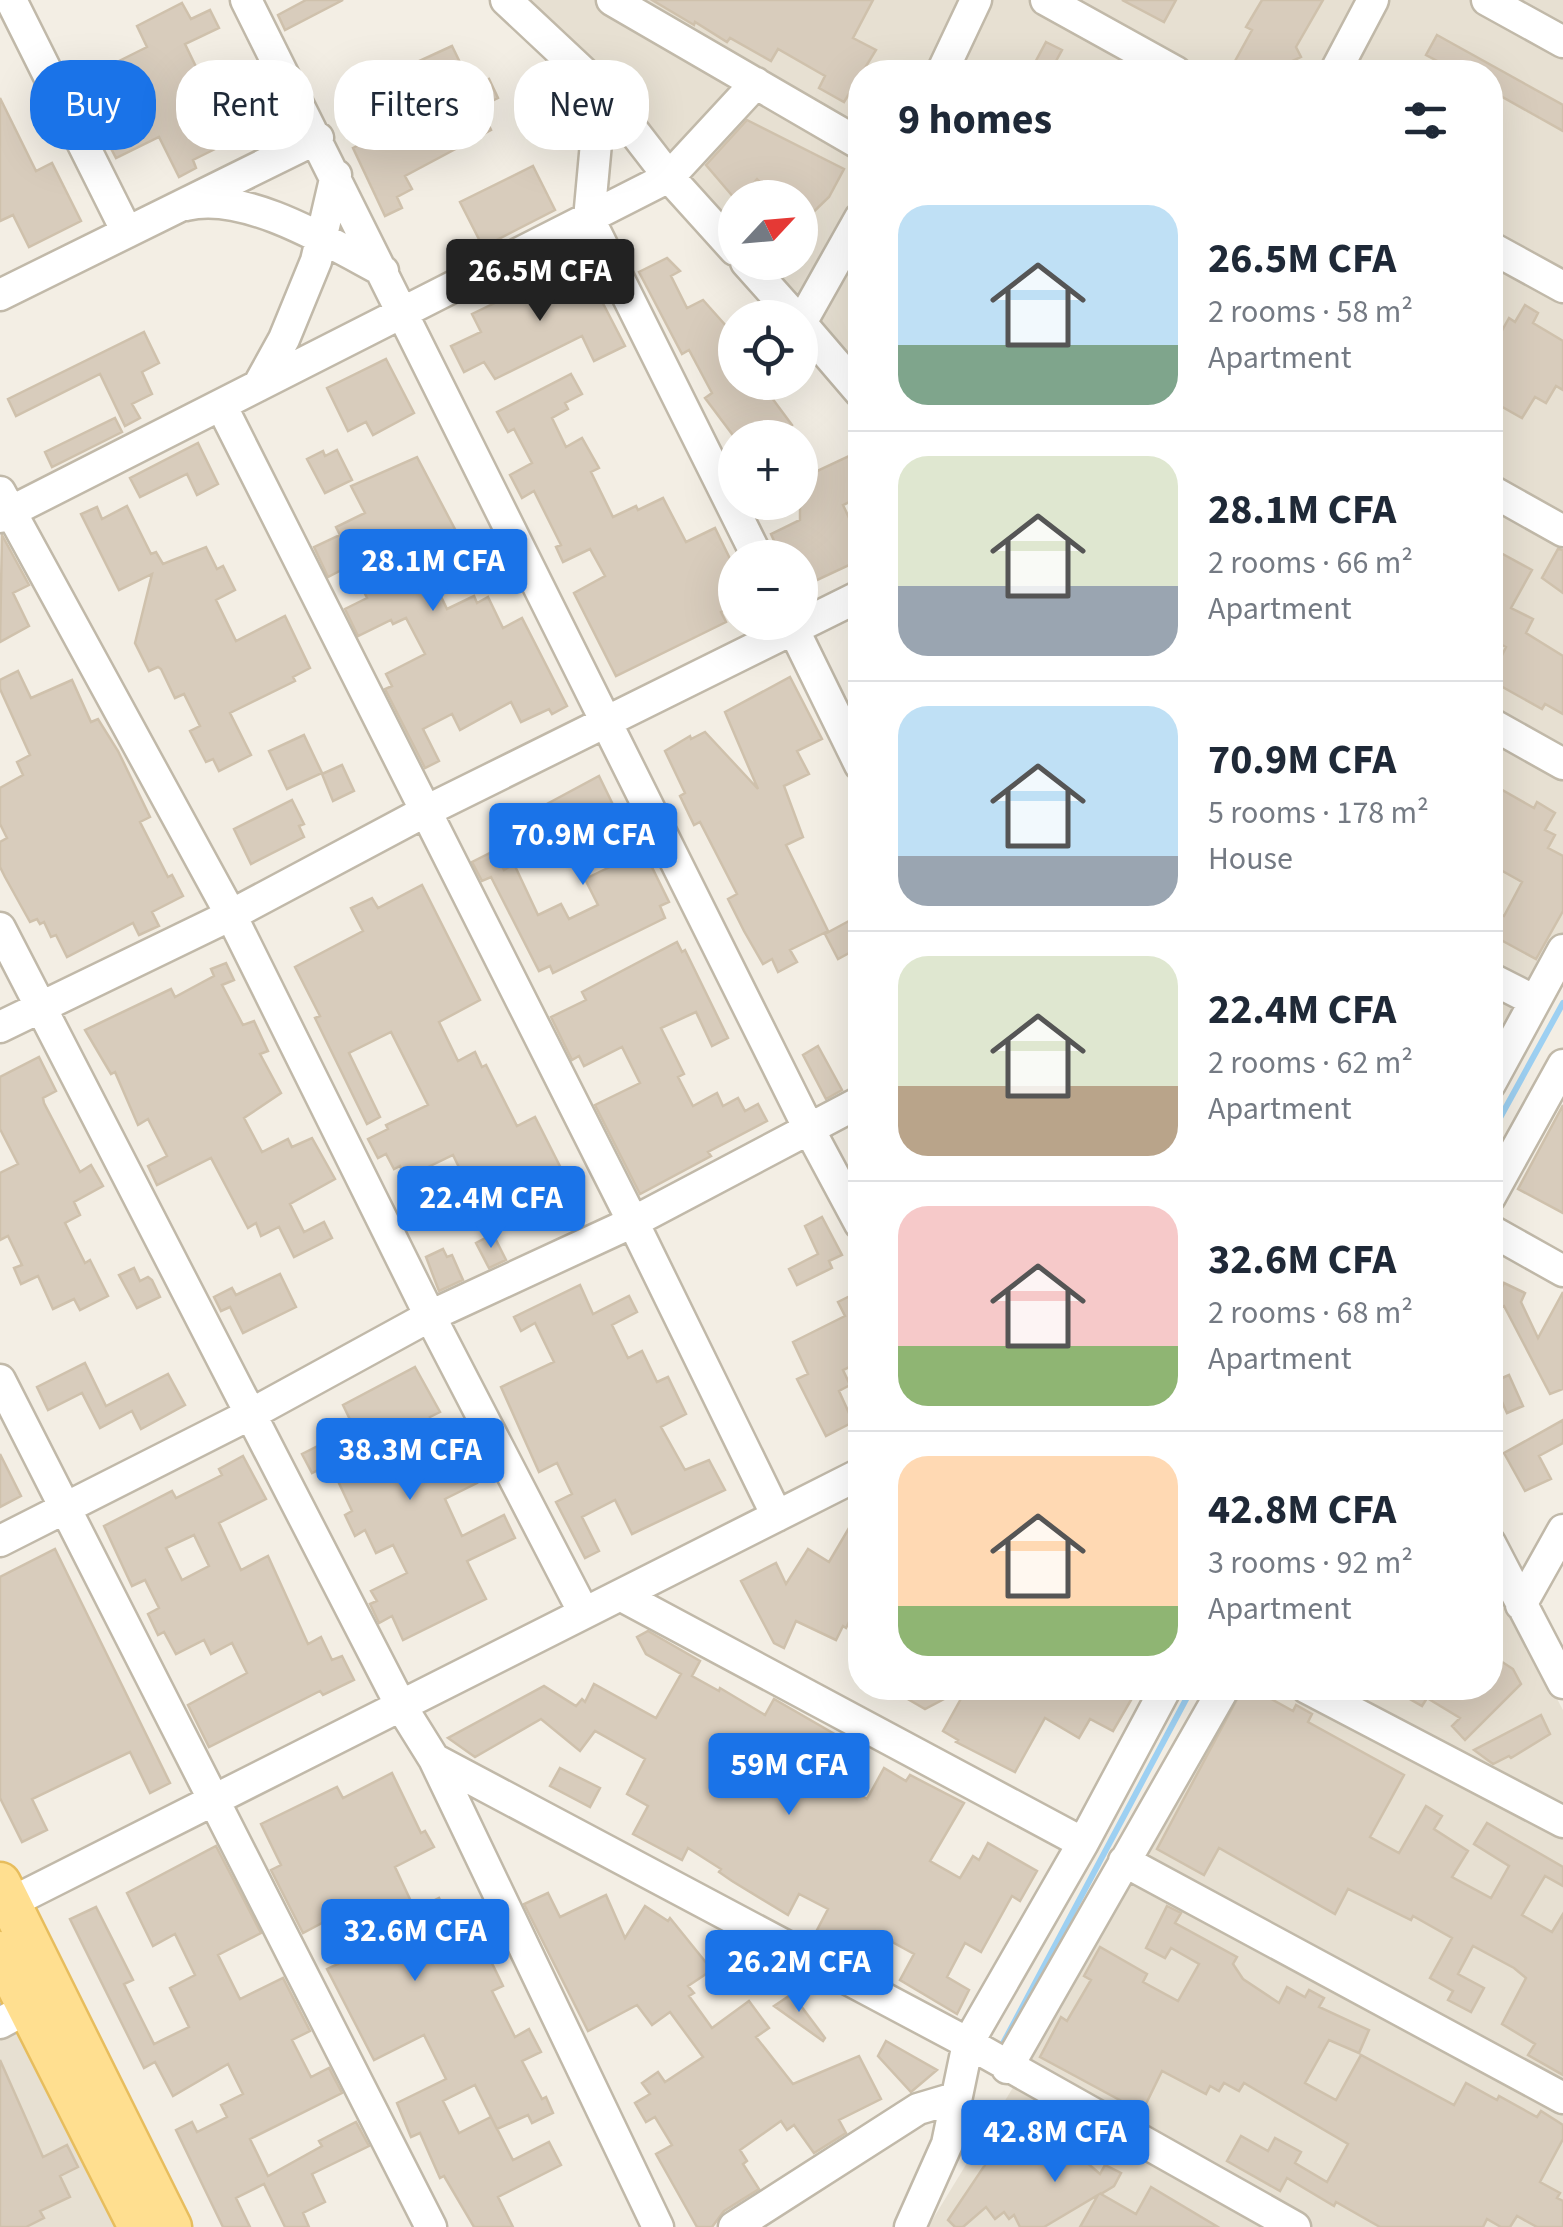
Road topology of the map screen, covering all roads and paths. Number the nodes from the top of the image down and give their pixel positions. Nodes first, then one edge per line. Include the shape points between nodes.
1 (11, 0) edge
2 (246, 0) edge
3 (506, 0) edge
4 (612, 0) edge
5 (976, 0) edge
6 (1046, 0) edge
7 (1373, 0) edge
8 (1487, 0) edge
9 (1563, 42) edge
10 (570, 60) edge
11 (948, 60) edge
12 (1154, 60) edge
13 (1341, 60) edge
14 (756, 83) junction
15 (848, 137) edge
16 (318, 138) junction
17 (595, 150) edge
18 (649, 150) edge
19 (336, 174) junction
20 (670, 177) junction
21 (174, 208) junction
22 (589, 219) junction
23 (718, 231) edge
24 (126, 232) junction
25 (322, 238) junction
26 (848, 238) edge
27 (1503, 254) edge
28 (383, 271) junction
29 (762, 280) edge
30 (1563, 287) edge
31 (0, 294) edge
32 (780, 300) edge
33 (811, 300) edge
34 (404, 313) junction
35 (818, 343) edge
36 (848, 378) edge
37 (258, 386) junction
38 (221, 405) junction
39 (1503, 497) edge
40 (3, 507) edge
41 (1563, 531) edge
42 (749, 540) edge
43 (848, 601) edge
44 (818, 615) edge
45 (765, 640) edge
46 (799, 640) edge
47 (608, 720) junction
48 (1503, 730) edge
49 (848, 740) edge
50 (1563, 764) edge
51 (426, 811) junction
52 (231, 914) junction
53 (0, 928) edge
54 (1563, 950) edge
55 (1503, 985) edge
56 (1535, 1001) junction
57 (40, 1008) junction
58 (0, 1027) edge
59 (1503, 1060) edge
60 (1563, 1064) edge
61 (848, 1108) edge
62 (810, 1128) junction
63 (1503, 1174) edge
64 (848, 1201) edge
65 (633, 1222) junction
66 (1503, 1237) edge
67 (1563, 1271) edge
68 (430, 1316) junction
69 (0, 1380) edge
70 (251, 1414) junction
71 (848, 1480) edge
72 (62, 1508) junction
73 (777, 1516) junction
74 (1563, 1530) edge
75 (0, 1541) edge
76 (1503, 1569) edge
77 (622, 1596) junction
78 (1521, 1605) junction
79 (584, 1614) junction
80 (1563, 1683) edge
81 (1160, 1700) edge
82 (1217, 1700) edge
83 (1330, 1700) edge
84 (400, 1706) junction
85 (434, 1758) junction
86 (214, 1800) junction
87 (1563, 1822) edge
88 (1083, 1843) junction
89 (1124, 1861) junction
90 (3, 1898) edge
91 (0, 1952) edge
92 (14, 2015) edge
93 (968, 2042) junction
94 (1008, 2068) junction
95 (955, 2098) junction
96 (1563, 2098) edge
97 (138, 2227) edge
98 (171, 2227) edge
99 (431, 2227) edge
100 (658, 2227) edge
101 (734, 2227) edge
102 (910, 2227) edge
103 (1295, 2227) edge

1 - 24 street
2 - 16 street
3 - 10 street
4 - 14 street
5 - 11 street
6 - 12 street
7 - 13 street
8 - 9 street
14 - 15 street
14 - 20 street
16 - 19 street
16 - 21 street
17 - 22 street
18 - 20 street
19 - 25 street
19 - 28 street
20 - 22 street
20 - 23 street
21 - 24 street
21 - 25 street via 200,202 258,211
22 - 34 street
22 - 42 street
24 - 31 street
25 - 28 street
25 - 37 street via 284,340
26 - 33 street
27 - 30 street
28 - 34 street
29 - 32 street
34 - 37 street
34 - 47 street
35 - 36 street
37 - 38 street
38 - 40 street
38 - 51 street
39 - 41 street
40 - 52 street
43 - 44 street
45 - 47 street
46 - 49 street
47 - 51 street
47 - 62 street
48 - 50 street
51 - 52 street
51 - 65 street
52 - 57 street
52 - 68 street
53 - 57 street
54 - 56 street
55 - 56 street
56 - 59 street
57 - 58 street
57 - 70 street
60 - 63 street
61 - 62 street
62 - 64 street
62 - 65 street
65 - 68 street
65 - 73 street
66 - 67 street
68 - 70 street
68 - 79 street
69 - 72 street
70 - 72 street
70 - 84 street
71 - 73 street
72 - 75 street
72 - 86 street
73 - 77 street
74 - 78 street
76 - 78 street
77 - 79 street
77 - 88 street
78 - 80 street
79 - 84 street
81 - 88 street
82 - 89 street
83 - 87 street
84 - 85 street
84 - 86 street
85 - 93 street
85 - 100 street
86 - 90 street
86 - 99 street
88 - 93 street
89 - 94 street
89 - 96 street
90 - 98 main road
91 - 92 main road
92 - 97 main road
93 - 94 street
93 - 95 street
94 - 103 street
95 - 101 street via 918,2109
95 - 102 street via 947,2144

